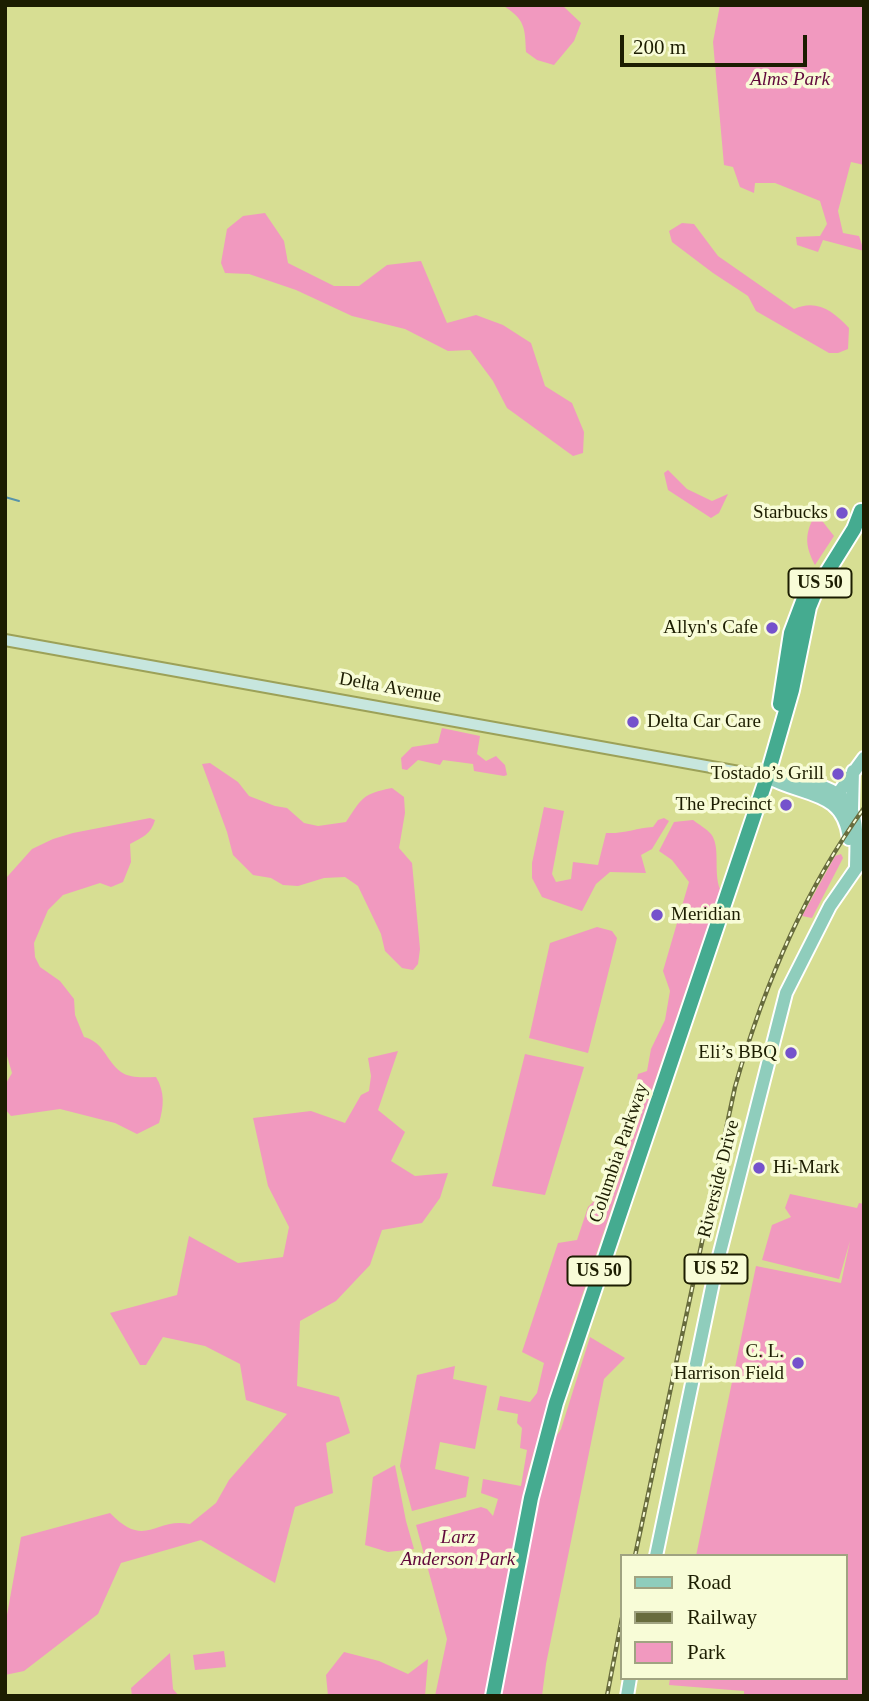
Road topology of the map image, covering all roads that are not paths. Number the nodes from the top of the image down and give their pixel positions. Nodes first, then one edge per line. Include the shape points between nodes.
1 (862, 509) edge
2 (5, 640) edge
3 (790, 640) junction
4 (789, 700) junction
5 (775, 750) junction
6 (864, 758) edge
7 (853, 771) junction
8 (768, 777) junction
9 (834, 797) junction
10 (852, 809) junction
11 (864, 857) edge
12 (856, 869) junction
13 (656, 1554) edge
14 (494, 1696) edge

1 - 3 highway, Columbia Parkway / US 50 via 807,589
1 - 4 highway, Columbia Parkway / US 50 via 809,607
2 - 8 main road, Delta Avenue
3 - 4 highway
3 - 5 highway, Columbia Parkway / US 50
4 - 5 highway, Columbia Parkway / US 50
5 - 8 highway, Columbia Parkway / US 50
6 - 7 main road
7 - 9 main road
7 - 10 main road
8 - 9 main road, Delta Avenue
8 - 14 highway, Columbia Parkway / US 50 via 555,1404 531,1498
9 - 10 main road, Delta Avenue
9 - 12 main road via 846,821
10 - 12 main road
11 - 12 main road, US 52
12 - 13 main road, Riverside Drive / US 52 via 830,906 786,993 716,1268

